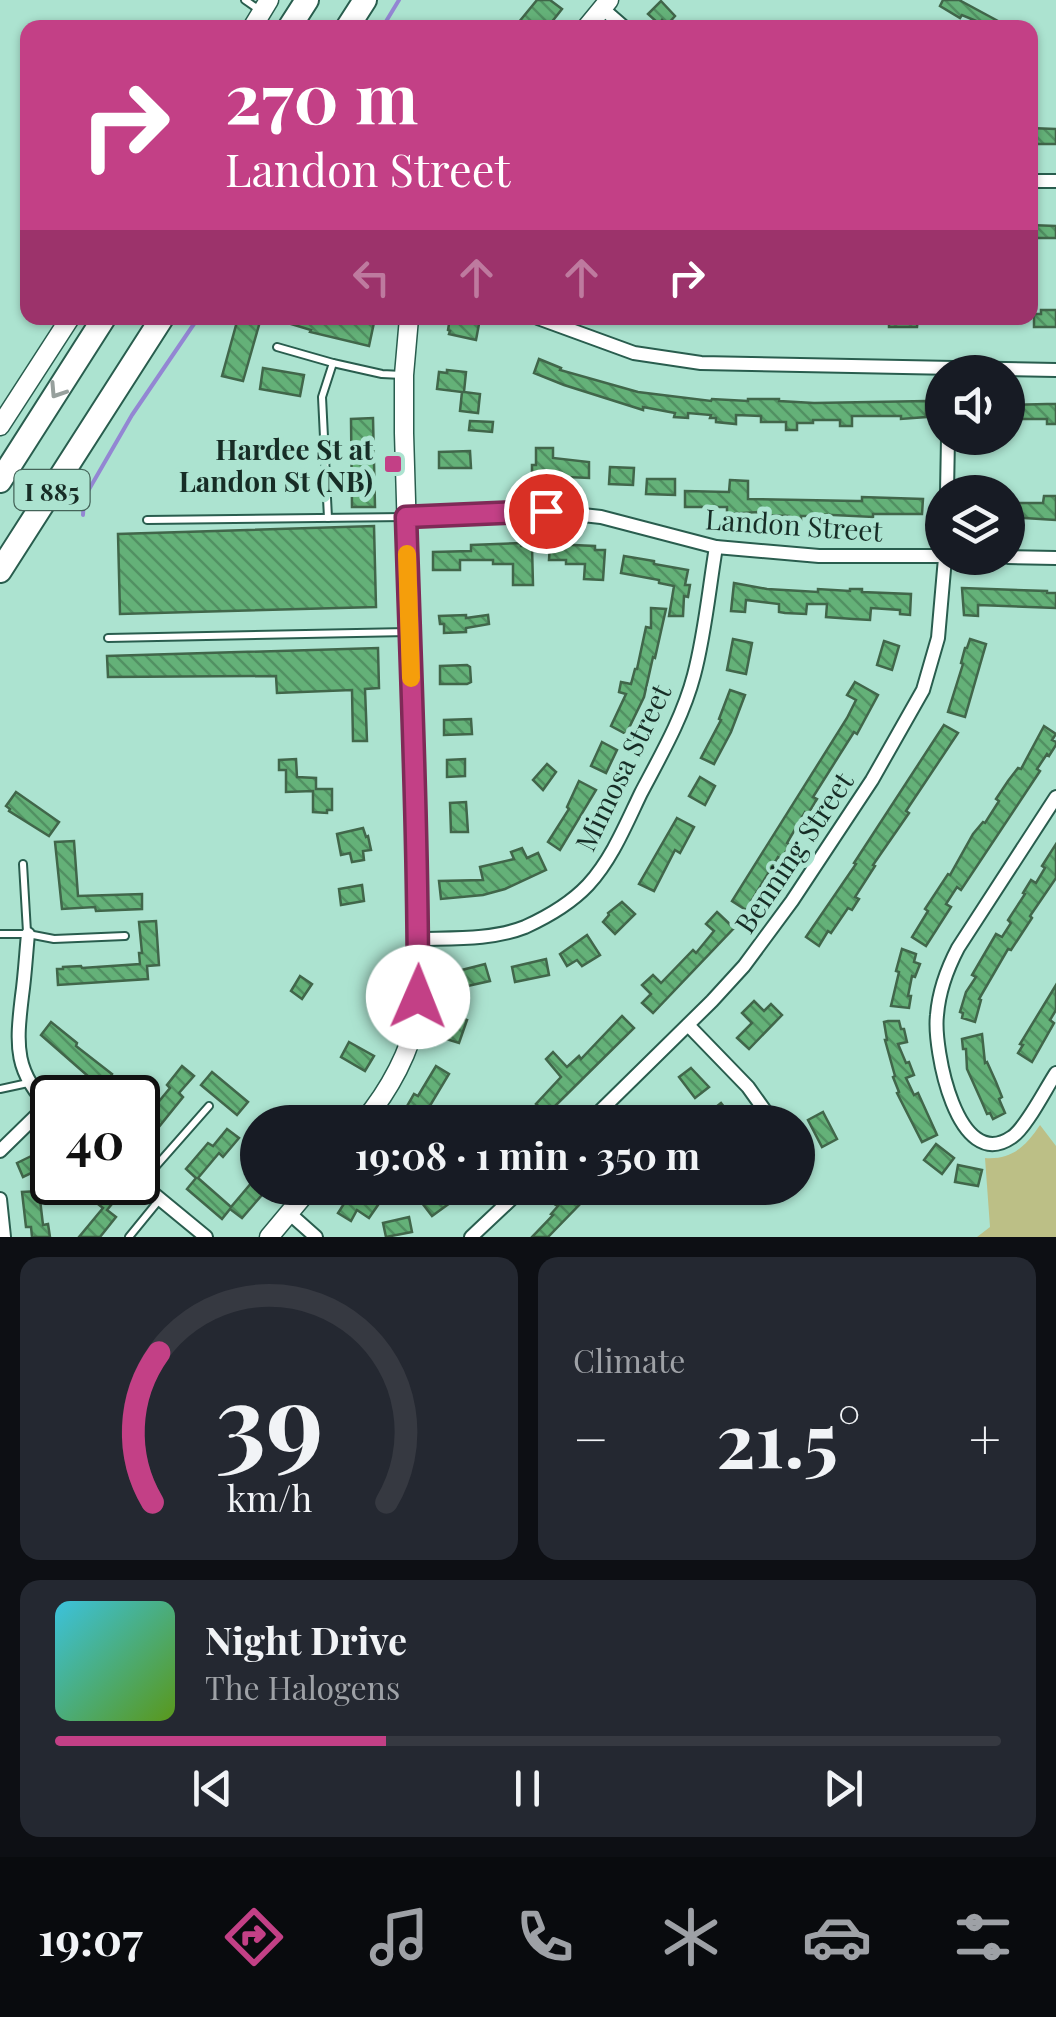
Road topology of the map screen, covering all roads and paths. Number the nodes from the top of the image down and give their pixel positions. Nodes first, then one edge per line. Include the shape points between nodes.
1 (245, 0) edge
2 (261, 13) edge
3 (65, 325) edge
4 (100, 325) edge
5 (158, 325) edge
6 (408, 325) edge
7 (556, 325) edge
8 (278, 347) dead end
9 (333, 362) junction
10 (925, 369) edge
11 (1025, 370) edge
12 (1056, 370) edge
13 (404, 375) junction
14 (0, 426) edge
15 (0, 481) edge
16 (406, 517) junction
17 (328, 518) junction
18 (147, 520) dead end
19 (716, 547) junction
20 (925, 557) edge
21 (1025, 558) edge
22 (1056, 558) edge
23 (0, 571) edge
24 (943, 575) edge
25 (409, 632) junction
26 (108, 638) dead end
27 (1056, 797) edge
28 (23, 864) dead end
29 (0, 934) edge
30 (28, 934) junction
31 (125, 936) dead end
32 (419, 938) junction
33 (688, 1025) junction
34 (1056, 1073) edge
35 (29, 1083) joint
36 (0, 1089) edge
37 (375, 1105) edge
38 (606, 1105) edge
39 (761, 1105) edge
40 (209, 1106) dead end
41 (30, 1125) edge
42 (0, 1151) edge
43 (160, 1159) edge
44 (0, 1199) edge
45 (160, 1199) edge
46 (155, 1205) edge
47 (295, 1205) edge
48 (505, 1205) edge
49 (288, 1213) junction
50 (4, 1237) edge
51 (129, 1237) edge
52 (206, 1237) edge
53 (269, 1237) edge
54 (316, 1237) edge
55 (471, 1237) edge

1 - 2 lane
3 - 14 street
4 -> 15 highway, I 885
5 - 23 highway, I 885
6 - 13 street
7 - 10 street via 666,359
8 - 9 lane
9 - 13 lane
9 - 17 lane via 322,398
11 - 12 street
13 - 16 street
16 - 17 lane
16 - 19 street, Landon Street via 546,511 600,517
16 - 25 street
17 - 18 lane
19 - 20 street, Landon Street
19 - 32 street, Mimosa Street via 688,696 589,884 528,926
21 - 22 street
24 - 33 street, Benning Street via 938,638 912,712 770,932
25 - 26 lane
25 - 32 street
27 - 34 street via 947,970 936,1038 945,1084 963,1124 985,1142 1018,1132
28 - 30 lane
29 - 30 lane
30 - 31 lane
30 - 35 street via 18,1029 19,1059
32 - 37 street via 410,1040
33 - 38 street, Benning Street
33 - 39 street
35 - 36 lane
40 - 43 lane
41 - 42 street
44 - 50 street
45 - 52 street
46 - 51 lane
47 - 49 street
48 - 55 street
49 - 53 street
49 - 54 street

